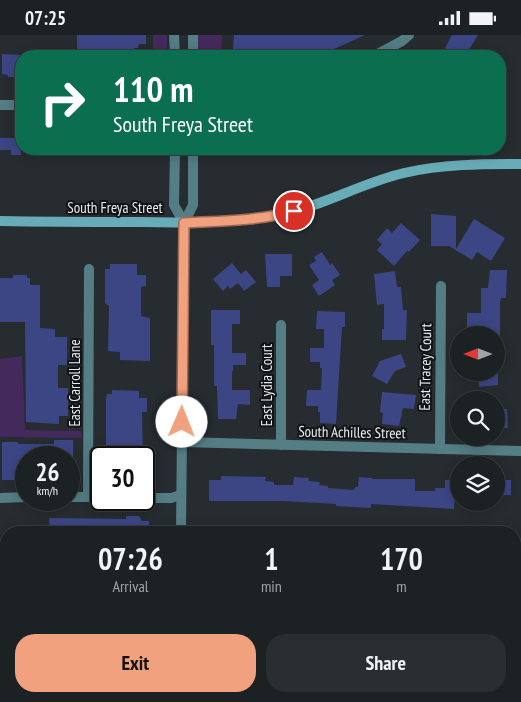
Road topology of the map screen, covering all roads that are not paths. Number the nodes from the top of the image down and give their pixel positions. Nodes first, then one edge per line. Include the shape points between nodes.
1 (174, 35) edge
2 (192, 35) edge
3 (409, 35) edge
4 (175, 50) edge
5 (193, 50) edge
6 (385, 50) edge
7 (0, 105) edge
8 (15, 105) edge
9 (175, 155) edge
10 (193, 155) edge
11 (521, 164) edge
12 (0, 221) edge
13 (184, 223) junction
14 (89, 269) dead end
15 (441, 286) dead end
16 (281, 325) dead end
17 (182, 442) junction
18 (281, 445) junction
19 (440, 449) junction
20 (521, 451) edge
21 (181, 495) junction
22 (0, 497) edge
23 (15, 497) edge
24 (80, 497) edge
25 (88, 497) joint
26 (155, 498) edge
27 (181, 526) edge

1 - 4 street
2 - 5 street
3 - 6 street
7 - 8 street
9 - 13 street via 174,205
10 - 13 street via 193,205
11 - 13 main road, South Freya Street via 455,165 405,173 280,215
12 - 13 main road, South Freya Street
13 - 17 street
14 - 25 street, East Carroll Lane
15 - 19 street, East Tracey Court
16 - 18 street, East Lydia Court
17 - 18 street, South Achilles Street
17 - 21 street
18 - 19 street, South Achilles Street
19 - 20 street, South Achilles Street
21 - 26 street via 170,499
21 - 27 street
22 - 23 street
24 - 25 street

